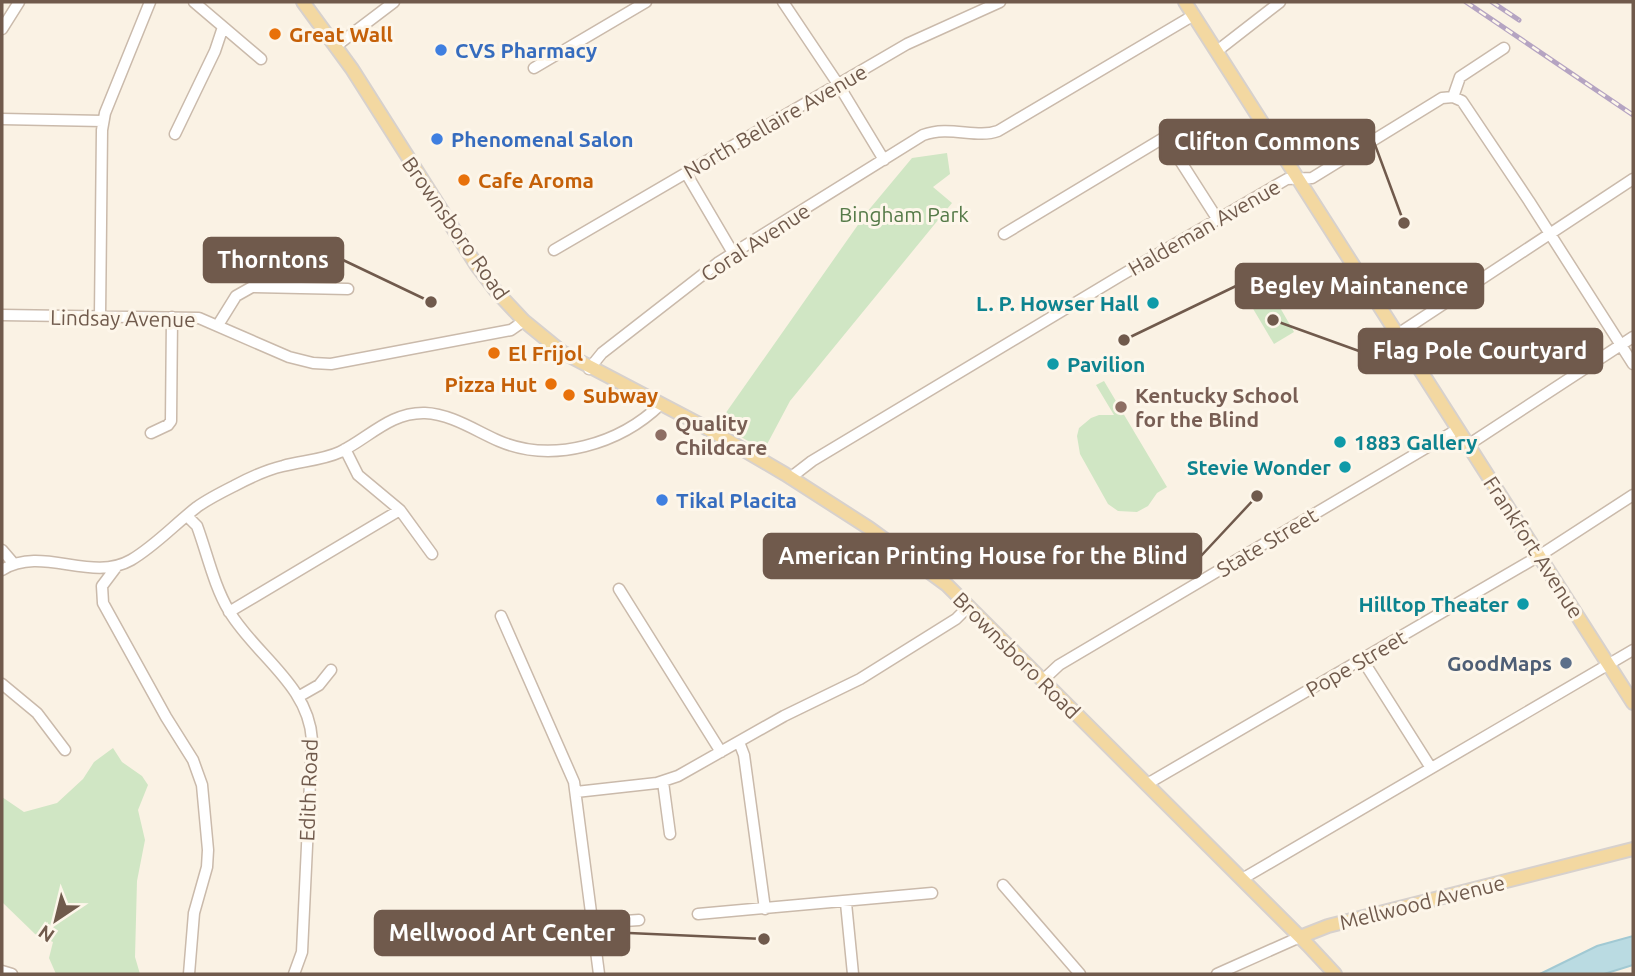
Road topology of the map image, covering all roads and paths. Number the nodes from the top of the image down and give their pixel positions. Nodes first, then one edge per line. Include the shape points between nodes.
1 (19, 2) edge
2 (150, 2) edge
3 (194, 2) edge
4 (303, 2) edge
5 (394, 2) edge
6 (646, 2) edge
7 (783, 2) edge
8 (1000, 2) edge
9 (1185, 2) edge
10 (1280, 2) edge
11 (1194, 15) junction
12 (223, 27) junction
13 (2, 29) edge
14 (336, 46) junction
15 (1504, 48) dead end
16 (1217, 51) junction
17 (261, 59) dead end
18 (534, 68) dead end
19 (838, 84) junction
20 (1453, 97) junction
21 (2, 119) edge
22 (103, 121) junction
23 (175, 134) dead end
24 (884, 160) junction
25 (686, 173) junction
26 (1299, 178) junction
27 (1633, 179) edge
28 (1218, 219) junction
29 (1549, 233) junction
30 (1004, 234) dead end
31 (554, 250) dead end
32 (733, 253) junction
33 (348, 289) dead end
34 (2, 315) edge
35 (100, 316) junction
36 (172, 317) junction
37 (524, 321) junction
38 (218, 325) junction
39 (1398, 334) junction
40 (1633, 337) edge
41 (1620, 345) junction
42 (1633, 364) edge
43 (589, 369) junction
44 (661, 404) junction
45 (1458, 429) junction
46 (151, 433) dead end
47 (1468, 445) junction
48 (345, 449) junction
49 (790, 478) junction
50 (1633, 495) edge
51 (400, 510) junction
52 (187, 516) junction
53 (2, 550) edge
54 (432, 554) dead end
55 (1539, 556) junction
56 (14, 564) junction
57 (117, 566) junction
58 (2, 570) edge
59 (619, 589) dead end
60 (969, 606) junction
61 (229, 612) junction
62 (501, 616) dead end
63 (1633, 650) edge
64 (1362, 659) junction
65 (1609, 665) junction
66 (331, 670) dead end
67 (1043, 680) junction
68 (2, 684) edge
69 (298, 697) junction
70 (1633, 703) edge
71 (739, 742) junction
72 (65, 750) dead end
73 (721, 752) junction
74 (1431, 768) junction
75 (663, 782) junction
76 (1147, 784) junction
77 (576, 792) junction
78 (670, 834) dead end
79 (1633, 849) edge
80 (1242, 879) junction
81 (1003, 885) dead end
82 (932, 893) dead end
83 (846, 903) junction
84 (765, 909) junction
85 (698, 914) dead end
86 (639, 920) dead end
87 (593, 924) junction
88 (537, 927) dead end
89 (1300, 937) junction
90 (2, 971) edge
91 (12, 974) edge
92 (189, 974) edge
93 (294, 974) edge
94 (599, 974) edge
95 (853, 974) edge
96 (1080, 974) edge
97 (1217, 974) edge
98 (1335, 974) edge

1 - 13 street
2 - 22 street
3 - 12 street
4 - 14 main road, Brownsboro Road
5 - 14 street
6 - 18 street
7 - 19 street
8 - 19 street, North Bellaire Avenue via 907,44
9 - 11 main road, Frankfort Avenue
10 - 16 street
11 - 16 main road, Frankfort Avenue
11 - 24 street, Coral Avenue via 988,137 929,133
12 - 17 street
12 - 23 street
14 - 37 main road, Brownsboro Road via 477,266
15 - 20 street via 1460,78
16 - 26 main road, Frankfort Avenue
19 - 24 street
19 - 25 street, North Bellaire Avenue
20 - 26 street, Haldeman Avenue via 1442,98 1312,177
20 - 29 street via 1462,101
21 - 22 street
22 - 35 street
24 - 32 street, Coral Avenue
25 - 31 street, North Bellaire Avenue
25 - 32 street
26 - 28 street, Haldeman Avenue via 1287,180
26 - 39 main road, Frankfort Avenue
27 - 29 street
28 - 30 street via 1165,137
28 - 49 street, Haldeman Avenue
29 - 39 street
29 - 41 street
32 - 43 street, Coral Avenue via 602,353
33 - 38 street via 252,287 236,296
34 - 35 street, Lindsay Avenue
35 - 36 street, Lindsay Avenue
36 - 38 street, Lindsay Avenue via 199,318
36 - 46 street via 171,421
37 - 38 street, Lindsay Avenue via 511,330 331,364 289,357
37 - 43 main road, Brownsboro Road
39 - 45 main road, Frankfort Avenue
40 - 41 street
41 - 42 street
41 - 47 street
43 - 44 main road, Brownsboro Road
44 - 48 street via 605,440 567,449 517,447 442,415 425,413 376,427
44 - 49 main road, Brownsboro Road
45 - 47 main road, Frankfort Avenue
45 - 67 street, State Street via 1059,665
47 - 55 main road, Frankfort Avenue
48 - 51 street via 358,475
48 - 52 street via 258,475
49 - 60 main road, Brownsboro Road via 869,528
50 - 55 street, Pope Street
51 - 54 street
51 - 61 street
52 - 57 street via 133,559
52 - 61 street, Edith Road via 197,526
53 - 56 street
55 - 64 street, Pope Street
55 - 65 main road, Frankfort Avenue
56 - 57 street via 34,560
56 - 58 street
57 - 92 street via 102,586 103,603 193,760 202,785 207,867 194,913
59 - 73 street
60 - 67 main road, Brownsboro Road
60 - 71 street via 956,619 860,679
61 - 69 street, Edith Road
62 - 77 street
63 - 65 street
64 - 74 street
64 - 76 street, Pope Street
65 - 70 main road, Frankfort Avenue
65 - 74 street
66 - 69 street via 319,685
67 - 76 main road, Brownsboro Road
68 - 72 street via 37,713
69 - 93 street, Edith Road via 312,740 302,952
71 - 73 street
71 - 84 street
73 - 75 street
74 - 80 street
75 - 77 street
75 - 78 street
76 - 80 main road, Brownsboro Road
77 - 87 street
79 - 89 main road, Mellwood Avenue
80 - 89 main road, Brownsboro Road
81 - 96 street
82 - 83 street
83 - 84 street
83 - 95 street
84 - 85 street
86 - 87 street
87 - 88 street
87 - 94 street
89 - 97 street, Mellwood Avenue
89 - 98 main road, Brownsboro Road
90 - 91 street

